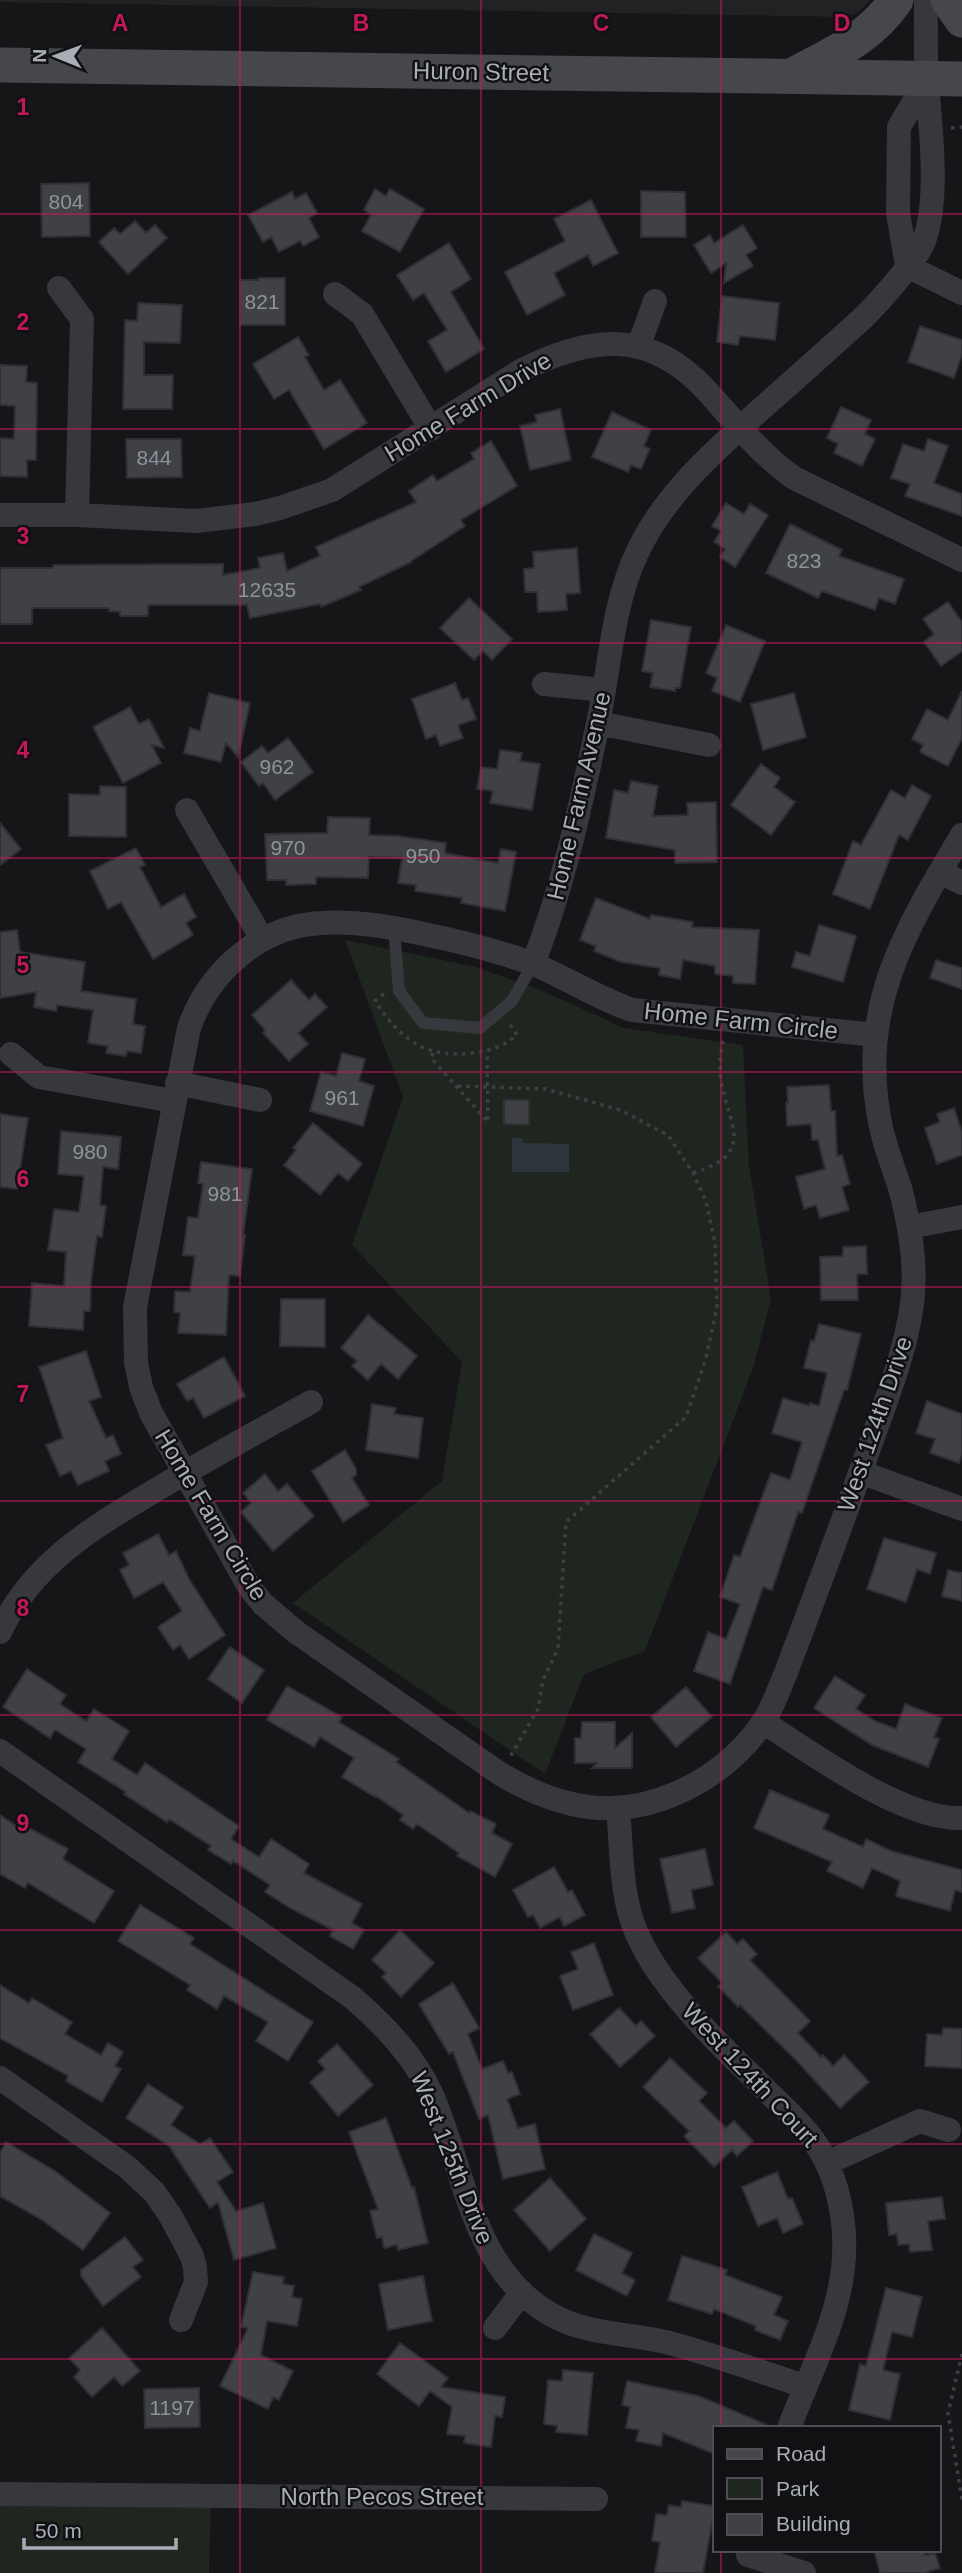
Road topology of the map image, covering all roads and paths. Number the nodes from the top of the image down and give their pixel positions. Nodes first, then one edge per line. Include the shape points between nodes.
1 (896, 0) edge
2 (926, 0) edge
3 (948, 0) edge
4 (962, 20) edge
5 (0, 65) edge
6 (788, 77) junction
7 (927, 79) junction
8 (962, 79) edge
9 (962, 127) edge
10 (949, 128) dead end
11 (907, 266) junction
12 (60, 288) dead end
13 (962, 293) edge
14 (335, 294) dead end
15 (655, 302) dead end
16 (639, 345) junction
17 (431, 429) junction
18 (739, 429) junction
19 (0, 515) edge
20 (77, 515) junction
21 (962, 559) edge
22 (544, 684) dead end
23 (604, 690) junction
24 (598, 723) junction
25 (709, 745) dead end
26 (187, 810) dead end
27 (962, 835) edge
28 (940, 872) junction
29 (962, 884) edge
30 (394, 928) junction
31 (262, 939) junction
32 (533, 964) junction
33 (725, 1021) junction
34 (876, 1035) junction
35 (487, 1051) dead end
36 (433, 1053) dead end
37 (11, 1054) dead end
38 (458, 1087) junction
39 (488, 1087) junction
40 (175, 1092) junction
41 (260, 1100) dead end
42 (693, 1173) junction
43 (962, 1217) edge
44 (909, 1227) junction
45 (311, 1402) dead end
46 (860, 1472) junction
47 (184, 1473) junction
48 (962, 1509) edge
49 (1, 1625) edge
50 (763, 1722) junction
51 (0, 1751) edge
52 (499, 1773) junction
53 (618, 1808) junction
54 (962, 1818) edge
55 (0, 2078) edge
56 (948, 2130) dead end
57 (827, 2163) junction
58 (522, 2292) junction
59 (181, 2320) dead end
60 (495, 2328) dead end
61 (962, 2354) edge
62 (804, 2386) junction
63 (790, 2426) edge
64 (0, 2494) edge
65 (596, 2499) dead end
66 (962, 2500) edge
67 (748, 2559) edge
68 (804, 2573) edge

1 - 6 main road via 857,40
2 - 7 street, Home Farm Avenue
3 - 4 main road
5 - 6 main road, Huron Street
6 - 7 main road, Huron Street
7 - 8 main road, Huron Street
7 - 11 street, Home Farm Avenue via 931,204 923,243
9 - 10 path
11 - 13 street
11 - 18 street, Home Farm Avenue via 864,317
12 - 20 street via 82,319
14 - 17 street via 362,314
15 - 16 street
16 - 17 street, Home Farm Drive via 588,346 552,355
16 - 18 street, Home Farm Drive via 695,379
17 - 20 street, Home Farm Drive via 332,490 280,508 196,521
18 - 21 street, Home Farm Drive via 794,478
18 - 23 street, Home Farm Avenue via 660,513 637,552 617,612
19 - 20 street, Home Farm Drive
22 - 23 street
23 - 24 street, Home Farm Avenue
24 - 25 street
24 - 32 street, Home Farm Avenue via 557,898
26 - 31 street
27 - 28 street
28 - 29 street
28 - 34 street, West 124th Drive via 893,961
30 - 31 street via 320,923
30 - 32 street
30 - 32 lane via 400,991 423,1023 480,1028 512,1001
31 - 40 street via 234,959 195,1009
32 - 33 street, Home Farm Circle via 632,1010
33 - 34 street, Home Farm Circle
33 - 42 path via 719,1069 734,1131 730,1152 716,1166
34 - 44 street, West 124th Drive via 880,1123
35 - 39 path
36 - 38 path via 431,1058
37 - 40 street via 39,1077
38 - 39 path
38 - 39 path via 488,1122
39 - 42 path via 546,1088 620,1110 668,1135
40 - 41 street
40 - 47 street, Home Farm Circle via 138,1284 134,1338 141,1387
42 - 52 path via 706,1201 715,1243 716,1307 706,1358 686,1417 566,1522 558,1649 543,1680 538,1709
43 - 44 street
44 - 46 street, West 124th Drive via 913,1279 907,1332
45 - 47 street
46 - 48 street
46 - 50 street, West 124th Drive via 785,1675
47 - 49 street via 63,1550 30,1583
47 - 52 street, Home Farm Circle via 263,1604 296,1632
50 - 53 street, West 124th Drive via 736,1755 699,1783 658,1800
50 - 54 street via 890,1798 940,1816
51 - 58 street, West 125th Drive via 379,2020 423,2078 486,2246
52 - 53 street, Home Farm Circle via 556,1801
53 - 57 street, West 124th Court via 627,1902 645,1951 673,1992 808,2133
55 - 59 street via 127,2167 154,2192 195,2267 196,2282
56 - 57 street via 920,2122
57 - 62 street, West 124th Court via 842,2215 844,2256 832,2318
58 - 60 street
58 - 62 street, West 125th Drive via 551,2315 577,2326 671,2343
61 - 66 path via 948,2413
62 - 63 street, West 124th Court
64 - 65 street, North Pecos Street
67 - 68 street

